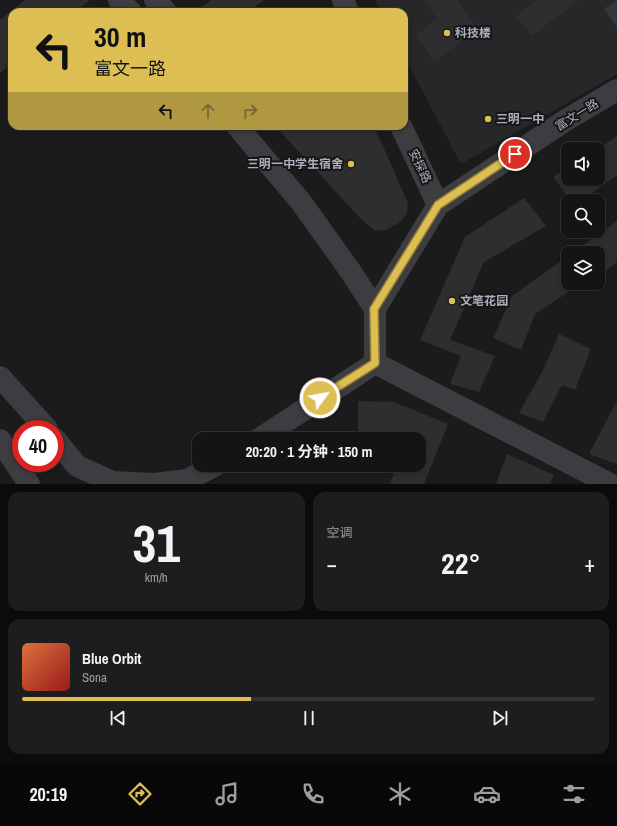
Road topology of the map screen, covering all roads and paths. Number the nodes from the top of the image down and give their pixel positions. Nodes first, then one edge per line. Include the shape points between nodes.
1 (119, 0) edge
2 (155, 0) edge
3 (127, 8) edge
4 (162, 8) edge
5 (617, 90) edge
6 (240, 130) edge
7 (403, 130) edge
8 (438, 205) junction
9 (374, 309) junction
10 (375, 363) junction
11 (0, 377) edge
12 (39, 420) edge
13 (270, 432) edge
14 (0, 440) edge
15 (64, 450) edge
16 (202, 472) edge
17 (29, 484) edge
18 (154, 484) edge
19 (610, 484) edge

1 - 3 street
2 - 4 street
5 - 8 street, 富文一路 via 566,120
6 - 9 street via 301,202
7 - 8 street, 安探路
8 - 9 street, 富文一路
9 - 10 street
10 - 13 street
10 - 19 street
11 - 12 street
14 - 17 street
15 - 18 street via 77,466 113,482
16 - 18 street via 187,480

